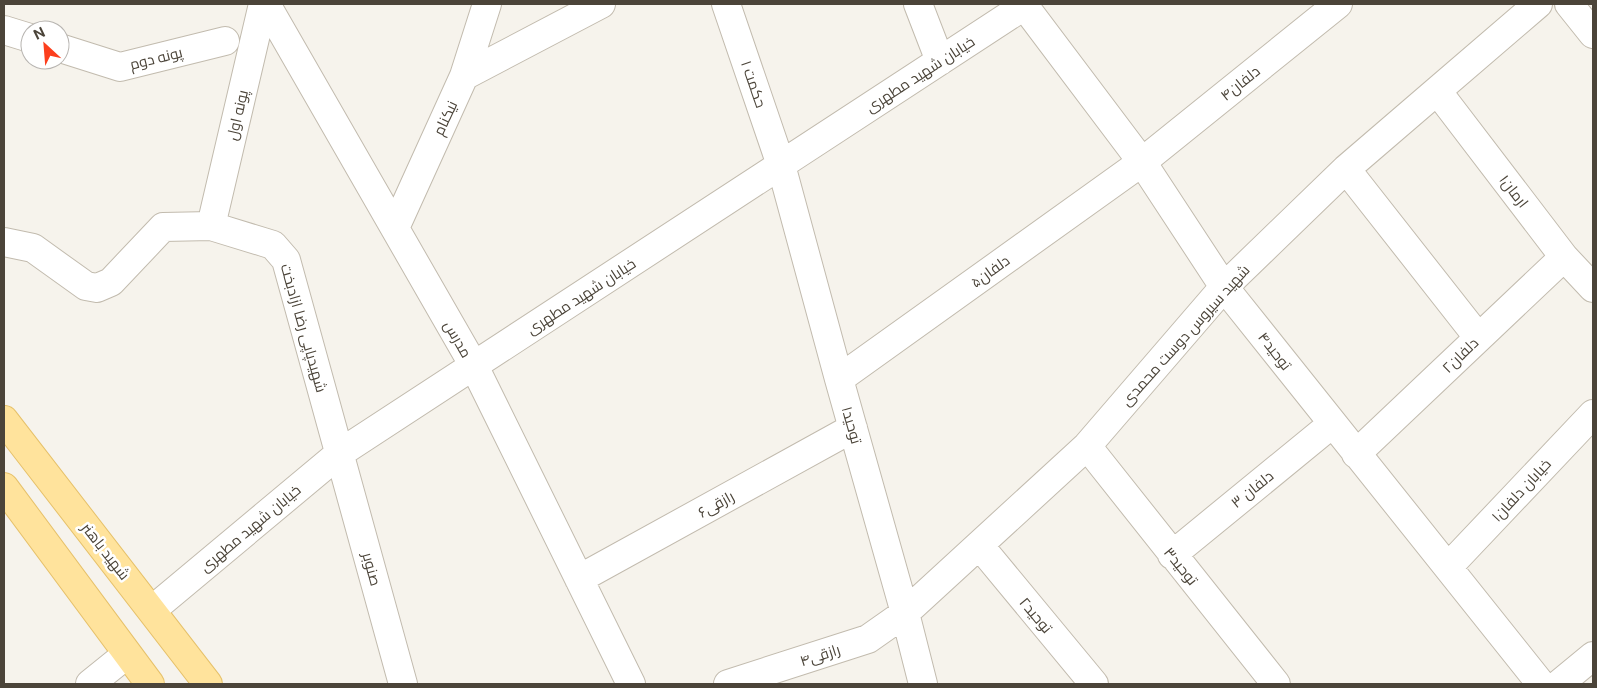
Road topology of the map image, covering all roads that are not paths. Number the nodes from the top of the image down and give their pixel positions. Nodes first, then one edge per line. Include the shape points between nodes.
1 (264, 4) edge
2 (487, 4) edge
3 (601, 4) edge
4 (726, 4) edge
5 (918, 4) edge
6 (1338, 4) edge
7 (1538, 4) edge
8 (1569, 4) edge
9 (1025, 5) edge
10 (4, 30) edge
11 (1593, 34) edge
12 (20, 35) edge
13 (224, 41) dead end
14 (70, 51) edge
15 (940, 61) junction
16 (464, 76) junction
17 (1438, 92) junction
18 (1142, 162) junction
19 (781, 165) junction
20 (1346, 169) junction
21 (211, 226) junction
22 (395, 228) junction
23 (4, 242) edge
24 (1564, 257) junction
25 (1224, 287) junction
26 (1593, 288) edge
27 (1478, 337) junction
28 (474, 366) junction
29 (839, 379) junction
30 (1593, 414) edge
31 (4, 420) edge
32 (1332, 424) junction
33 (853, 428) junction
34 (1087, 446) junction
35 (340, 453) junction
36 (1356, 454) junction
37 (4, 488) edge
38 (979, 545) junction
39 (1172, 555) junction
40 (1449, 566) junction
41 (579, 579) junction
42 (152, 610) junction
43 (905, 613) junction
44 (126, 655) junction
45 (1593, 656) edge
46 (90, 684) edge
47 (150, 684) edge
48 (208, 684) edge
49 (403, 684) edge
50 (631, 684) edge
51 (728, 684) edge
52 (923, 684) edge
53 (1094, 684) edge
54 (1276, 684) edge
55 (1542, 684) edge
56 (1560, 684) edge

1 - 21 street, پونه اول
1 - 22 street, مدرس
2 - 16 street, نیکنام
3 - 16 street
4 - 19 street, حکمت ۱
5 - 15 street
6 - 18 street, دلفان۴
7 - 17 street, شهید سیروس دوست محمدی
8 - 11 street
9 - 15 street, خیابان شهید مطهری
9 - 18 street, توحید۴
10 - 12 street
13 - 14 street, پونه دوم via 120,67
15 - 19 street, خیابان شهید مطهری
16 - 22 street, نیکنام
17 - 20 street, شهید سیروس دوست محمدی
17 - 24 street, ارمان۱
18 - 25 street, توحید۴
18 - 29 street, دلفان۵
19 - 28 street, خیابان شهید مطهری
19 - 29 street, توحید۱
20 - 25 street, شهید سیروس دوست محمدی
20 - 27 street
21 - 23 street, شهیدپاپی رضا ازادبخت via 164,227 111,282 97,288 86,286 33,248
21 - 35 street, شهیدپاپی رضا ازادبخت via 273,245 286,260
22 - 28 street, مدرس
24 - 26 street, ارمان۱
24 - 27 street, دلفان۲
25 - 32 street, توحید۴
25 - 34 street, شهید سیروس دوست محمدی
27 - 36 street, دلفان۲
28 - 35 street, خیابان شهید مطهری
28 - 41 street, مدرس
29 - 33 street, توحید۱
30 - 40 street, خیابان دلفان۱
31 - 42 main road, شهید باهنر
32 - 36 street, توحید۴
32 - 39 street, دلفان ۳
33 - 41 street, رازقی۶
33 - 43 street, توحید۱
34 - 38 street, شهید سیروس دوست محمدی
34 - 39 street, توحید۳
35 - 42 street, خیابان شهید مطهری
35 - 49 street, صنوبر
36 - 40 street, توحید۴
37 - 44 main road
38 - 43 street, شهید سیروس دوست محمدی
38 - 53 street, توحید۲
39 - 54 street, توحید۳
40 - 55 street, توحید۴
41 - 50 street, مدرس
42 - 48 main road, شهید باهنر
43 - 51 street, رازقی۴ via 868,639
43 - 52 street, توحید۱
44 - 46 street
44 - 47 main road
45 - 56 street

